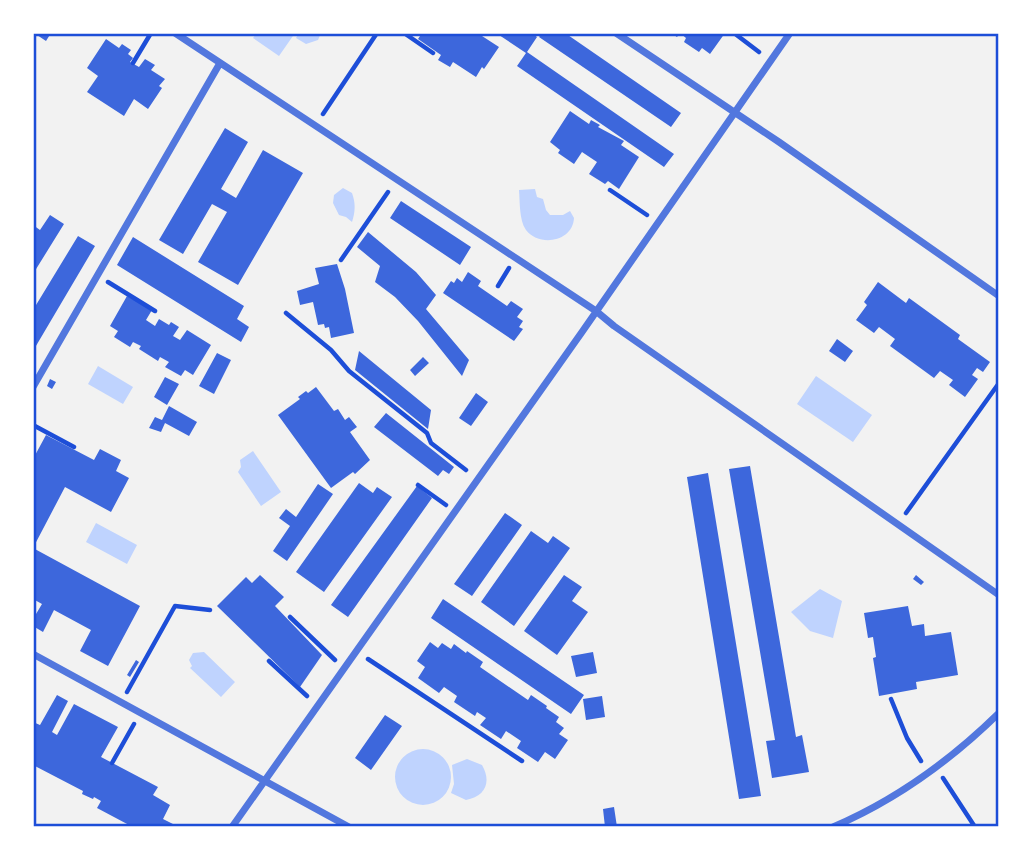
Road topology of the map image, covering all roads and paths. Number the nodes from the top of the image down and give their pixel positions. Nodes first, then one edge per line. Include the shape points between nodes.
1 (151, 33) edge
2 (175, 33) edge
3 (377, 33) edge
4 (404, 33) edge
5 (616, 33) edge
6 (734, 33) edge
7 (790, 33) edge
8 (433, 53) dead end
9 (771, 60) junction
10 (132, 63) dead end
11 (220, 63) junction
12 (735, 112) junction
13 (314, 125) junction
14 (396, 179) junction
15 (610, 190) dead end
16 (657, 223) junction
17 (341, 260) dead end
18 (97, 275) junction
19 (999, 296) edge
20 (156, 311) dead end
21 (596, 311) junction
22 (286, 313) dead end
23 (999, 383) edge
24 (33, 387) edge
25 (33, 425) edge
26 (74, 447) dead end
27 (478, 479) junction
28 (418, 485) dead end
29 (455, 511) junction
30 (897, 524) junction
31 (999, 594) edge
32 (211, 610) dead end
33 (290, 617) dead end
34 (356, 651) junction
35 (33, 654) edge
36 (269, 661) dead end
37 (344, 668) junction
38 (891, 699) dead end
39 (121, 702) junction
40 (317, 705) junction
41 (140, 712) junction
42 (999, 713) edge
43 (522, 761) dead end
44 (112, 763) dead end
45 (932, 771) junction
46 (264, 780) junction
47 (232, 827) edge
48 (349, 827) edge
49 (833, 827) edge
50 (975, 827) edge

1 - 10 path
2 - 11 street
3 - 13 path
4 - 8 path
5 - 12 street
6 - 9 path
7 - 9 street
9 - 12 street
11 - 13 street
11 - 18 street
12 - 16 street
12 - 19 street
13 - 14 street
14 - 17 path
14 - 21 street
15 - 16 path
16 - 21 street
18 - 20 path
18 - 24 street
21 - 27 street
21 - 30 street
22 - 27 path via 427,433 431,443
23 - 30 path
25 - 26 path
27 - 29 street
28 - 29 path
29 - 34 street
30 - 31 street
32 - 39 path via 175,606
33 - 37 path
34 - 37 street
34 - 43 path
35 - 39 street
36 - 40 path
37 - 40 street
38 - 45 path via 907,738
39 - 41 street
40 - 46 street
41 - 44 path
41 - 46 street
42 - 45 street
45 - 49 street
45 - 50 path
46 - 47 street
46 - 48 street

